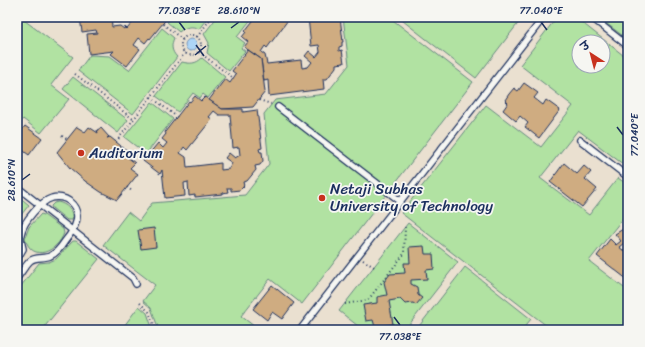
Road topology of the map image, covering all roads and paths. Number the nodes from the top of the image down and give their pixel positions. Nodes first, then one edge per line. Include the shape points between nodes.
1 (212, 17) edge
2 (544, 17) edge
3 (591, 17) edge
4 (628, 22) edge
5 (163, 24) dead end
6 (197, 37) junction
7 (183, 40) junction
8 (620, 40) junction
9 (628, 46) edge
10 (199, 52) junction
11 (185, 53) junction
12 (75, 74) dead end
13 (233, 78) dead end
14 (151, 96) junction
15 (259, 100) dead end
16 (278, 107) joint
17 (177, 117) dead end
18 (133, 119) junction
19 (62, 136) dead end
20 (67, 139) dead end
21 (580, 140) dead end
22 (116, 142) dead end
23 (628, 177) edge
24 (17, 187) edge
25 (127, 187) dead end
26 (132, 192) dead end
27 (400, 202) junction
28 (40, 205) junction
29 (405, 227) dead end
30 (72, 231) junction
31 (358, 256) junction
32 (17, 259) edge
33 (374, 267) dead end
34 (17, 278) edge
35 (136, 284) dead end
36 (140, 303) dead end
37 (345, 304) dead end
38 (156, 330) edge
39 (300, 330) edge

1 - 6 path
2 - 27 lane
3 - 8 lane
4 - 8 path
5 - 7 path
6 - 7 path via 188,36
6 - 10 path via 201,44
7 - 11 path via 181,45
8 - 9 lane
10 - 11 path via 191,56
10 - 13 path
11 - 14 path
12 - 18 path
14 - 17 path
14 - 18 path
15 - 16 path
16 - 27 lane
18 - 22 path
19 - 20 path
21 - 23 lane
24 - 28 lane
25 - 26 path
27 - 31 lane
28 - 30 lane
28 - 30 lane via 55,197 70,202 77,214
28 - 32 lane via 22,231 23,249
29 - 37 path via 404,254 368,300
30 - 34 lane via 55,253 32,260
30 - 35 lane via 133,278
31 - 33 path
31 - 39 lane
36 - 38 path via 149,312

